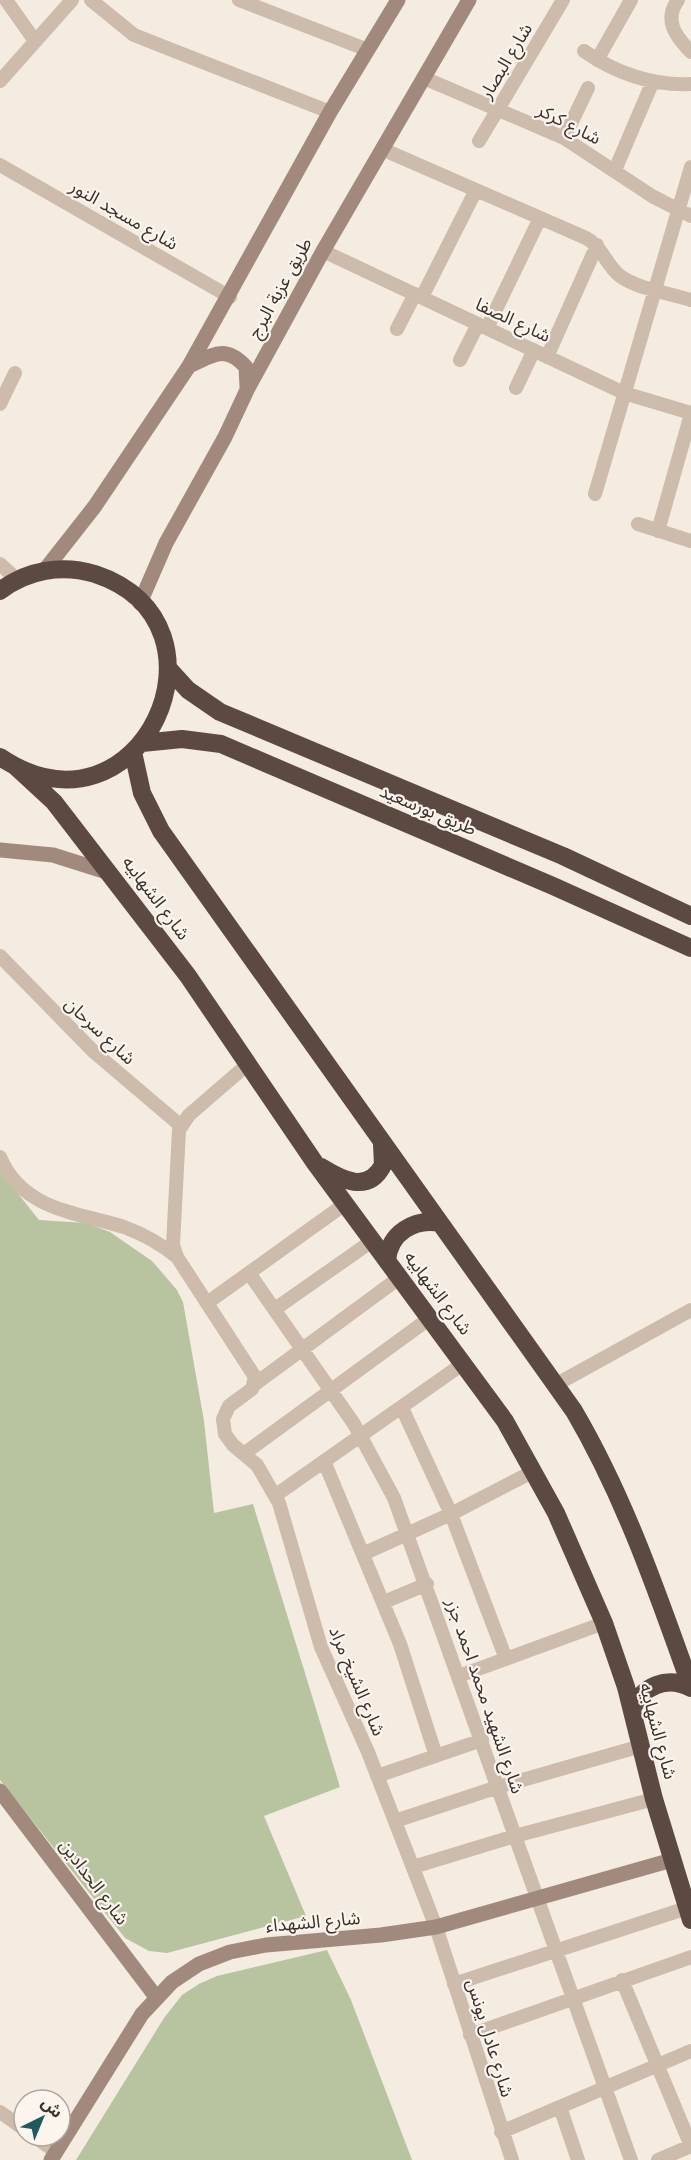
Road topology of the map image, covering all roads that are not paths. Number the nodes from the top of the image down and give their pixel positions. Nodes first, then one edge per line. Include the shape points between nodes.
1 (6, 0) edge
2 (72, 0) edge
3 (91, 0) edge
4 (239, 0) edge
5 (398, 0) edge
6 (469, 0) edge
7 (563, 0) edge
8 (631, 0) edge
9 (678, 0) edge
10 (35, 41) junction
11 (368, 50) junction
12 (584, 51) dead end
13 (691, 52) edge
14 (597, 60) junction
15 (1, 77) edge
16 (424, 78) junction
17 (653, 81) junction
18 (691, 84) edge
19 (588, 88) dead end
20 (498, 110) junction
21 (330, 112) junction
22 (564, 138) junction
23 (479, 141) dead end
24 (382, 149) junction
25 (0, 165) edge
26 (691, 168) edge
27 (615, 170) junction
28 (476, 190) junction
29 (676, 210) junction
30 (691, 216) edge
31 (540, 218) junction
32 (597, 245) junction
33 (323, 251) junction
34 (654, 288) junction
35 (418, 296) junction
36 (230, 297) junction
37 (691, 300) edge
38 (482, 326) junction
39 (397, 329) dead end
40 (534, 350) junction
41 (547, 357) junction
42 (460, 360) dead end
43 (189, 366) junction
44 (15, 373) dead end
45 (516, 388) dead end
46 (247, 390) junction
47 (624, 393) junction
48 (0, 404) edge
49 (691, 414) edge
50 (595, 494) dead end
51 (638, 524) dead end
52 (658, 531) junction
53 (691, 541) edge
54 (44, 571) junction
55 (9, 574) edge
56 (0, 591) edge
57 (140, 603) junction
58 (168, 668) junction
59 (138, 748) junction
60 (7, 761) edge
61 (0, 850) edge
62 (563, 856) junction
63 (110, 873) junction
64 (627, 885) junction
65 (553, 886) junction
66 (616, 916) junction
67 (691, 916) edge
68 (691, 948) edge
69 (0, 956) edge
70 (248, 1064) junction
71 (181, 1126) junction
72 (382, 1144) junction
73 (0, 1157) edge
74 (315, 1163) junction
75 (345, 1204) junction
76 (440, 1223) junction
77 (372, 1241) junction
78 (177, 1257) junction
79 (387, 1261) junction
80 (249, 1273) junction
81 (399, 1278) junction
82 (207, 1303) junction
83 (275, 1310) junction
84 (691, 1310) edge
85 (430, 1318) junction
86 (303, 1350) junction
87 (464, 1364) junction
88 (255, 1384) junction
89 (557, 1384) junction
90 (331, 1390) junction
91 (402, 1408) junction
92 (362, 1436) junction
93 (245, 1453) junction
94 (324, 1461) junction
95 (534, 1471) junction
96 (276, 1495) junction
97 (451, 1514) junction
98 (409, 1533) junction
99 (365, 1554) junction
100 (427, 1584) junction
101 (384, 1602) junction
102 (604, 1623) junction
103 (506, 1659) junction
104 (459, 1676) junction
105 (691, 1688) edge
106 (632, 1709) junction
107 (482, 1740) junction
108 (640, 1746) junction
109 (436, 1756) junction
110 (377, 1776) junction
111 (498, 1786) junction
112 (0, 1791) edge
113 (654, 1799) junction
114 (395, 1821) junction
115 (515, 1836) junction
116 (672, 1860) junction
117 (413, 1867) junction
118 (537, 1897) junction
119 (689, 1914) edge
120 (436, 1927) junction
121 (556, 1950) junction
122 (691, 1957) edge
123 (622, 1980) junction
124 (454, 1984) junction
125 (156, 1997) junction
126 (573, 1997) junction
127 (470, 2035) junction
128 (691, 2051) edge
129 (655, 2066) junction
130 (605, 2087) junction
131 (560, 2107) junction
132 (501, 2133) junction
133 (691, 2146) edge
134 (54, 2156) edge
135 (512, 2160) edge
136 (578, 2160) edge
137 (631, 2160) edge
138 (658, 2160) edge

1 - 10 street
2 - 10 street
3 - 21 street via 135,35
4 - 11 street
5 - 11 street
6 - 16 street, طريق عزبة البرج
7 - 20 street, شارع البصار
8 - 14 street
9 - 13 street via 671,23
10 - 15 street
11 - 21 street
12 - 14 street
14 - 17 street
16 - 20 street, شارع كركر
16 - 24 street, طريق عزبة البرج
17 - 18 street
17 - 27 street
19 - 22 street
20 - 22 street, شارع كركر
20 - 23 street, شارع البصار
21 - 36 street
22 - 27 street, شارع كركر
24 - 28 street
24 - 33 street, طريق عزبة البرج
25 - 36 street, شارع مسجد النور
26 - 29 street
27 - 29 street, شارع كركر
28 - 31 street
28 - 35 street
29 - 30 street, شارع كركر
29 - 34 street
31 - 32 street
31 - 38 street
32 - 34 street via 618,274
32 - 41 street
33 - 35 street, شارع الصفا
33 - 46 street, طريق عزبة البرج
34 - 37 street
34 - 47 street
35 - 38 street, شارع الصفا
35 - 39 street
36 - 43 street
38 - 40 street, شارع الصفا
38 - 42 street
40 - 41 street, شارع الصفا
40 - 45 street
41 - 47 street, شارع الصفا
43 - 46 street via 218,353 231,353 246,367
43 - 54 street via 95,506
44 - 48 street
46 - 57 street, طريق عزبة البرج via 166,543
47 - 49 street, شارع الصفا
47 - 50 street
49 - 52 street
51 - 52 street
52 - 53 street
54 - 55 highway
54 - 57 highway via 74,569 96,575 117,584
55 - 56 highway
57 - 58 highway via 160,633
58 - 59 highway via 160,716
58 - 62 highway, طريق بورسعيد via 188,690 220,712
59 - 60 highway via 107,770 76,778 45,777
59 - 65 highway, طريق بورسعيد via 182,739 221,744
59 - 72 highway via 142,794 161,831
60 - 63 highway, شارع الشهابيه via 54,802
61 - 63 street via 53,855
62 - 64 highway, طريق بورسعيد
62 - 65 highway via 567,862 566,878
63 - 70 highway, شارع الشهابيه via 188,975
64 - 66 highway via 611,897
64 - 67 highway, طريق بورسعيد
65 - 66 highway, طريق بورسعيد
66 - 68 highway, طريق بورسعيد
69 - 71 street, شارع سرحان via 94,1052
70 - 71 street
70 - 74 highway, شارع الشهابيه
71 - 78 street via 171,1233
72 - 74 highway via 383,1165 364,1182 348,1182
72 - 76 highway
73 - 78 street via 14,1180 39,1202 131,1230
74 - 75 highway, شارع الشهابيه
75 - 77 highway, شارع الشهابيه
75 - 80 street
76 - 79 highway via 423,1222 402,1231 391,1244
76 - 89 highway
77 - 79 highway, شارع الشهابيه
77 - 83 street
78 - 82 street
79 - 81 highway, شارع الشهابيه
80 - 82 street
80 - 83 street, شارع الشهيد محمد احمد جزر
81 - 85 highway, شارع الشهابيه
81 - 86 street
82 - 88 street via 255,1377
83 - 86 street, شارع الشهيد محمد احمد جزر
84 - 89 street
85 - 87 highway, شارع الشهابيه
85 - 90 street
86 - 88 street
86 - 90 street, شارع الشهيد محمد احمد جزر
87 - 91 street
87 - 95 highway, شارع الشهابيه via 505,1421
88 - 93 street, شارع الشيخ مراد via 229,1406 223,1419 228,1440
89 - 105 highway via 618,1494
90 - 92 street, شارع الشهيد محمد احمد جزر
90 - 93 street
91 - 92 street
91 - 97 street
92 - 94 street
92 - 98 street, شارع الشهيد محمد احمد جزر
93 - 96 street, شارع الشيخ مراد
94 - 96 street
94 - 99 street
95 - 97 street
95 - 102 highway, شارع الشهابيه via 577,1557
96 - 110 street, شارع الشيخ مراد via 323,1653
97 - 98 street
97 - 103 street
98 - 99 street
98 - 100 street, شارع الشهيد محمد احمد جزر
99 - 101 street
100 - 101 street
100 - 104 street, شارع الشهيد محمد احمد جزر
101 - 109 street
102 - 103 street
102 - 106 highway, شارع الشهابيه
103 - 104 street
104 - 107 street, شارع الشهيد محمد احمد جزر
105 - 106 highway via 672,1683 657,1685 644,1692
106 - 108 highway, شارع الشهابيه
107 - 109 street
107 - 111 street, شارع الشهيد محمد احمد جزر
108 - 111 street
108 - 113 highway, شارع الشهابيه
109 - 110 street
110 - 114 street, شارع الشيخ مراد
111 - 114 street
111 - 115 street, شارع الشهيد محمد احمد جزر
112 - 125 street, شارع الحدادين
113 - 115 street
113 - 116 highway, شارع الشهابيه
114 - 117 street, شارع الشيخ مراد
115 - 117 street
115 - 118 street, شارع الشهيد محمد احمد جزر
116 - 118 street, شارع الشهداء
116 - 119 highway, شارع الشهابيه
117 - 120 street, شارع الشيخ مراد
118 - 120 street, شارع الشهداء
118 - 121 street, شارع الشهيد محمد احمد جزر
119 - 121 street
120 - 124 street, شارع عادل يونس
120 - 125 street, شارع الشهداء via 230,1952 190,1969
121 - 124 street
121 - 126 street, شارع الشهيد محمد احمد جزر
122 - 123 street
123 - 126 street
123 - 129 street
124 - 127 street, شارع عادل يونس
125 - 134 street, شارع الشهداء
126 - 127 street
126 - 130 street, شارع الشهيد محمد احمد جزر
127 - 132 street, شارع عادل يونس
128 - 129 street
129 - 130 street
129 - 133 street
130 - 131 street
130 - 137 street, شارع الشهيد محمد احمد جزر
131 - 132 street
131 - 136 street
132 - 135 street, شارع عادل يونس
133 - 138 street

